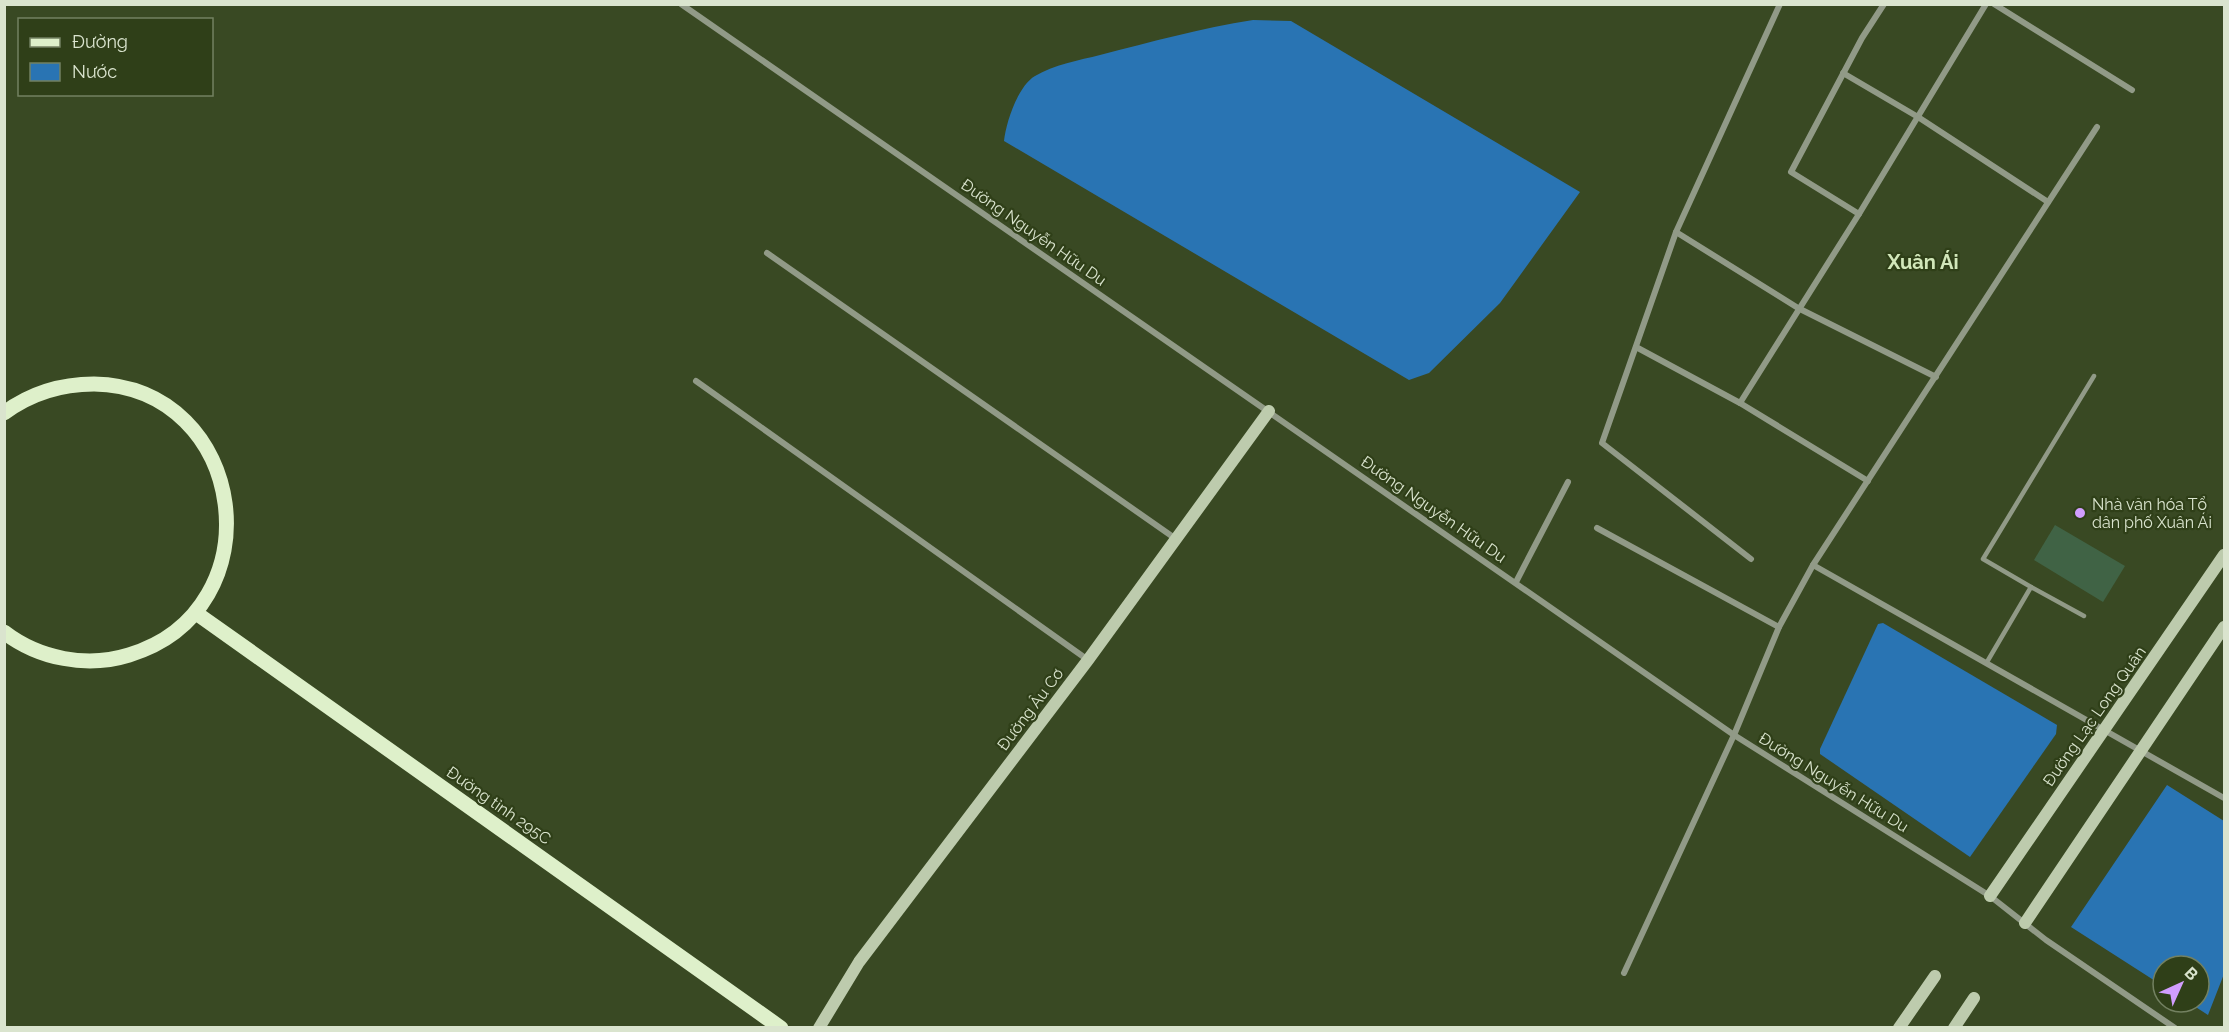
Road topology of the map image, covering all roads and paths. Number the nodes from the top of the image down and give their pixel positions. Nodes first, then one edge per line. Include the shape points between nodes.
1 (681, 4) edge
2 (1780, 4) edge
3 (1884, 4) edge
4 (1986, 4) edge
5 (1994, 4) edge
6 (1843, 73) junction
7 (2132, 90) dead end
8 (1918, 117) junction
9 (2097, 127) dead end
10 (2048, 202) junction
11 (1859, 214) junction
12 (1676, 232) junction
13 (767, 253) dead end
14 (1798, 308) junction
15 (1636, 347) junction
16 (2094, 376) dead end
17 (1935, 377) junction
18 (696, 381) dead end
19 (1740, 403) junction
20 (1269, 411) junction
21 (4, 412) edge
22 (1868, 481) junction
23 (1568, 482) dead end
24 (1597, 528) dead end
25 (1176, 539) junction
26 (2224, 555) edge
27 (1751, 559) dead end
28 (1813, 565) junction
29 (1516, 582) junction
30 (2031, 587) junction
31 (196, 613) junction
32 (2084, 616) dead end
33 (1779, 627) junction
34 (2224, 627) edge
35 (4, 632) edge
36 (1088, 660) junction
37 (1987, 662) junction
38 (2104, 730) junction
39 (1734, 735) junction
40 (2140, 750) junction
41 (2224, 798) edge
42 (1990, 896) junction
43 (2025, 923) junction
44 (1624, 973) dead end
45 (1935, 976) dead end
46 (1974, 998) dead end
47 (781, 1028) edge
48 (819, 1028) edge
49 (1899, 1028) edge
50 (1954, 1028) edge
51 (2175, 1028) edge

1 - 20 street, Đường Nguyễn Hữu Du
2 - 12 street
3 - 6 street
4 - 8 street
5 - 7 street
6 - 8 street
6 - 11 street via 1791,172
8 - 10 street
8 - 11 street
9 - 10 street
10 - 17 street
11 - 14 street
12 - 14 street
12 - 15 street
13 - 25 street
14 - 17 street
14 - 19 street
15 - 19 street
15 - 27 street via 1602,443
16 - 30 lane via 1983,559
17 - 22 street
18 - 36 street
19 - 22 street
20 - 25 main road, Đường Âu Cơ
20 - 29 street, Đường Nguyễn Hữu Du
21 - 31 main road via 35,394 57,387 102,384 151,399 183,421 208,451 227,505 228,534 223,562
22 - 28 street
23 - 29 street
24 - 33 street
25 - 36 main road, Đường Âu Cơ
26 - 38 main road, Đường Lạc Long Quân
28 - 33 street
28 - 37 street
29 - 39 street, Đường Nguyễn Hữu Du
30 - 32 lane
30 - 37 lane
31 - 35 main road via 161,642 141,652 97,662 52,656
31 - 47 main road, Đường tỉnh 295C
33 - 39 street
34 - 40 main road
36 - 48 main road, Đường Âu Cơ via 859,962
37 - 38 street
38 - 40 street
38 - 42 main road, Đường Lạc Long Quân
39 - 42 street, Đường Nguyễn Hữu Du
39 - 44 street
40 - 41 street
40 - 43 main road
42 - 43 street, Đường Nguyễn Hữu Du
43 - 51 street, Đường Nguyễn Hữu Du
45 - 49 main road
46 - 50 main road

